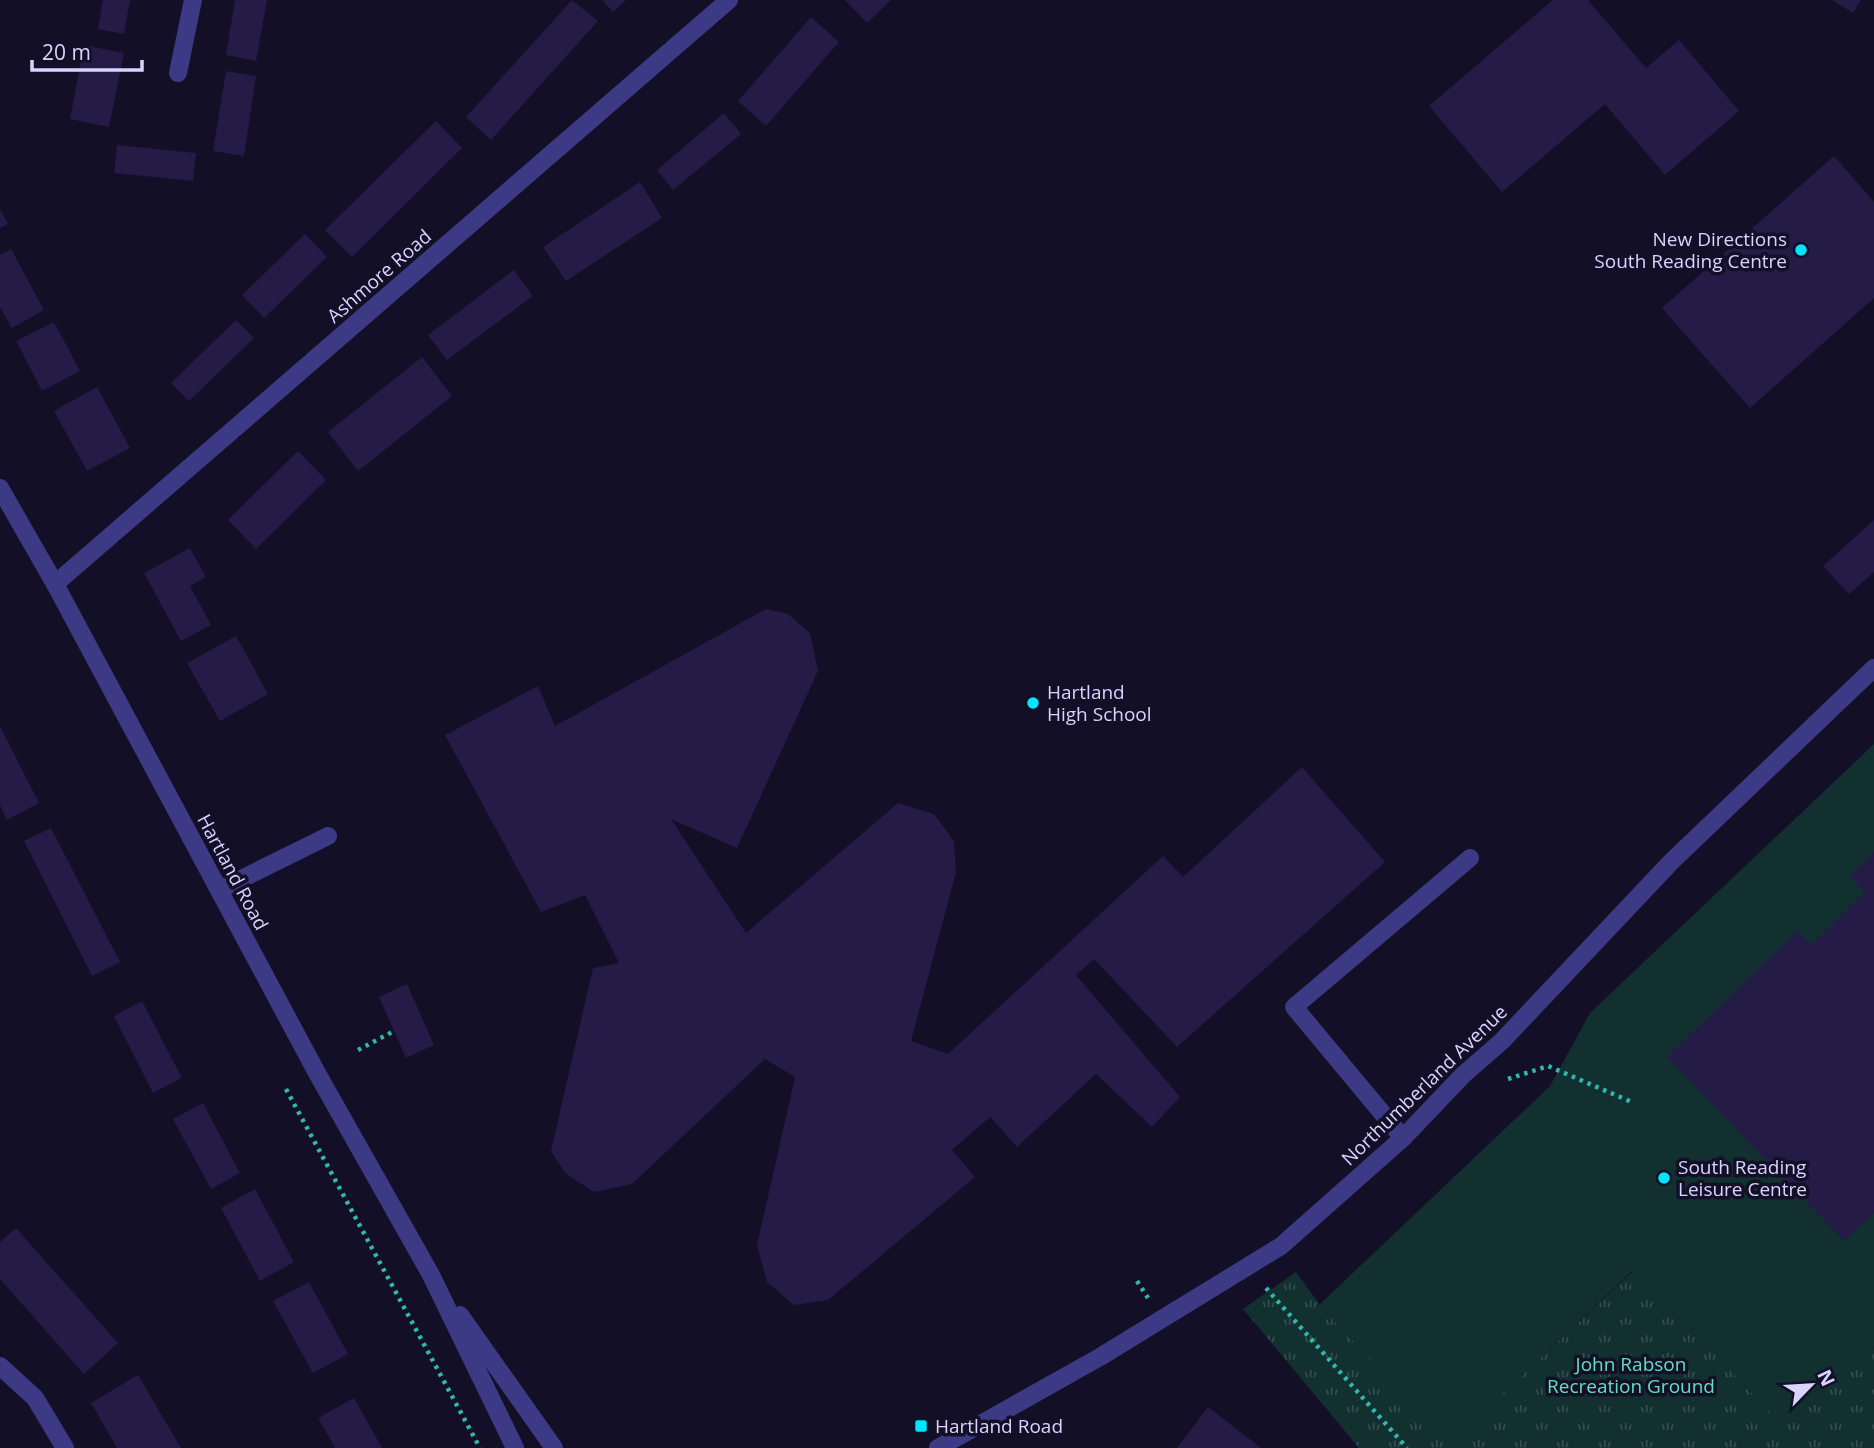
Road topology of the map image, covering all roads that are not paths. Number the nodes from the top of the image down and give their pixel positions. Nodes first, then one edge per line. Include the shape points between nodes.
1 (192, 0) edge
2 (729, 0) edge
3 (178, 73) dead end
4 (0, 488) edge
5 (55, 584) junction
6 (1874, 668) edge
7 (328, 836) dead end
8 (1470, 858) dead end
9 (219, 890) junction
10 (1403, 1138) junction
11 (431, 1275) junction
12 (0, 1366) edge
13 (65, 1448) edge
14 (514, 1448) edge
15 (554, 1448) edge
16 (938, 1448) edge

1 - 3 street
2 - 5 street, Ashmore Road
4 - 5 street, Hartland Road
5 - 9 street, Hartland Road
6 - 10 street, Northumberland Avenue via 1671,862
7 - 9 street
8 - 10 street via 1294,1007
9 - 11 street, Hartland Road
10 - 16 street, Northumberland Avenue via 1281,1246 1100,1357
11 - 14 street, Hartland Road
11 - 15 street, Hartland Road
12 - 13 street via 35,1398

